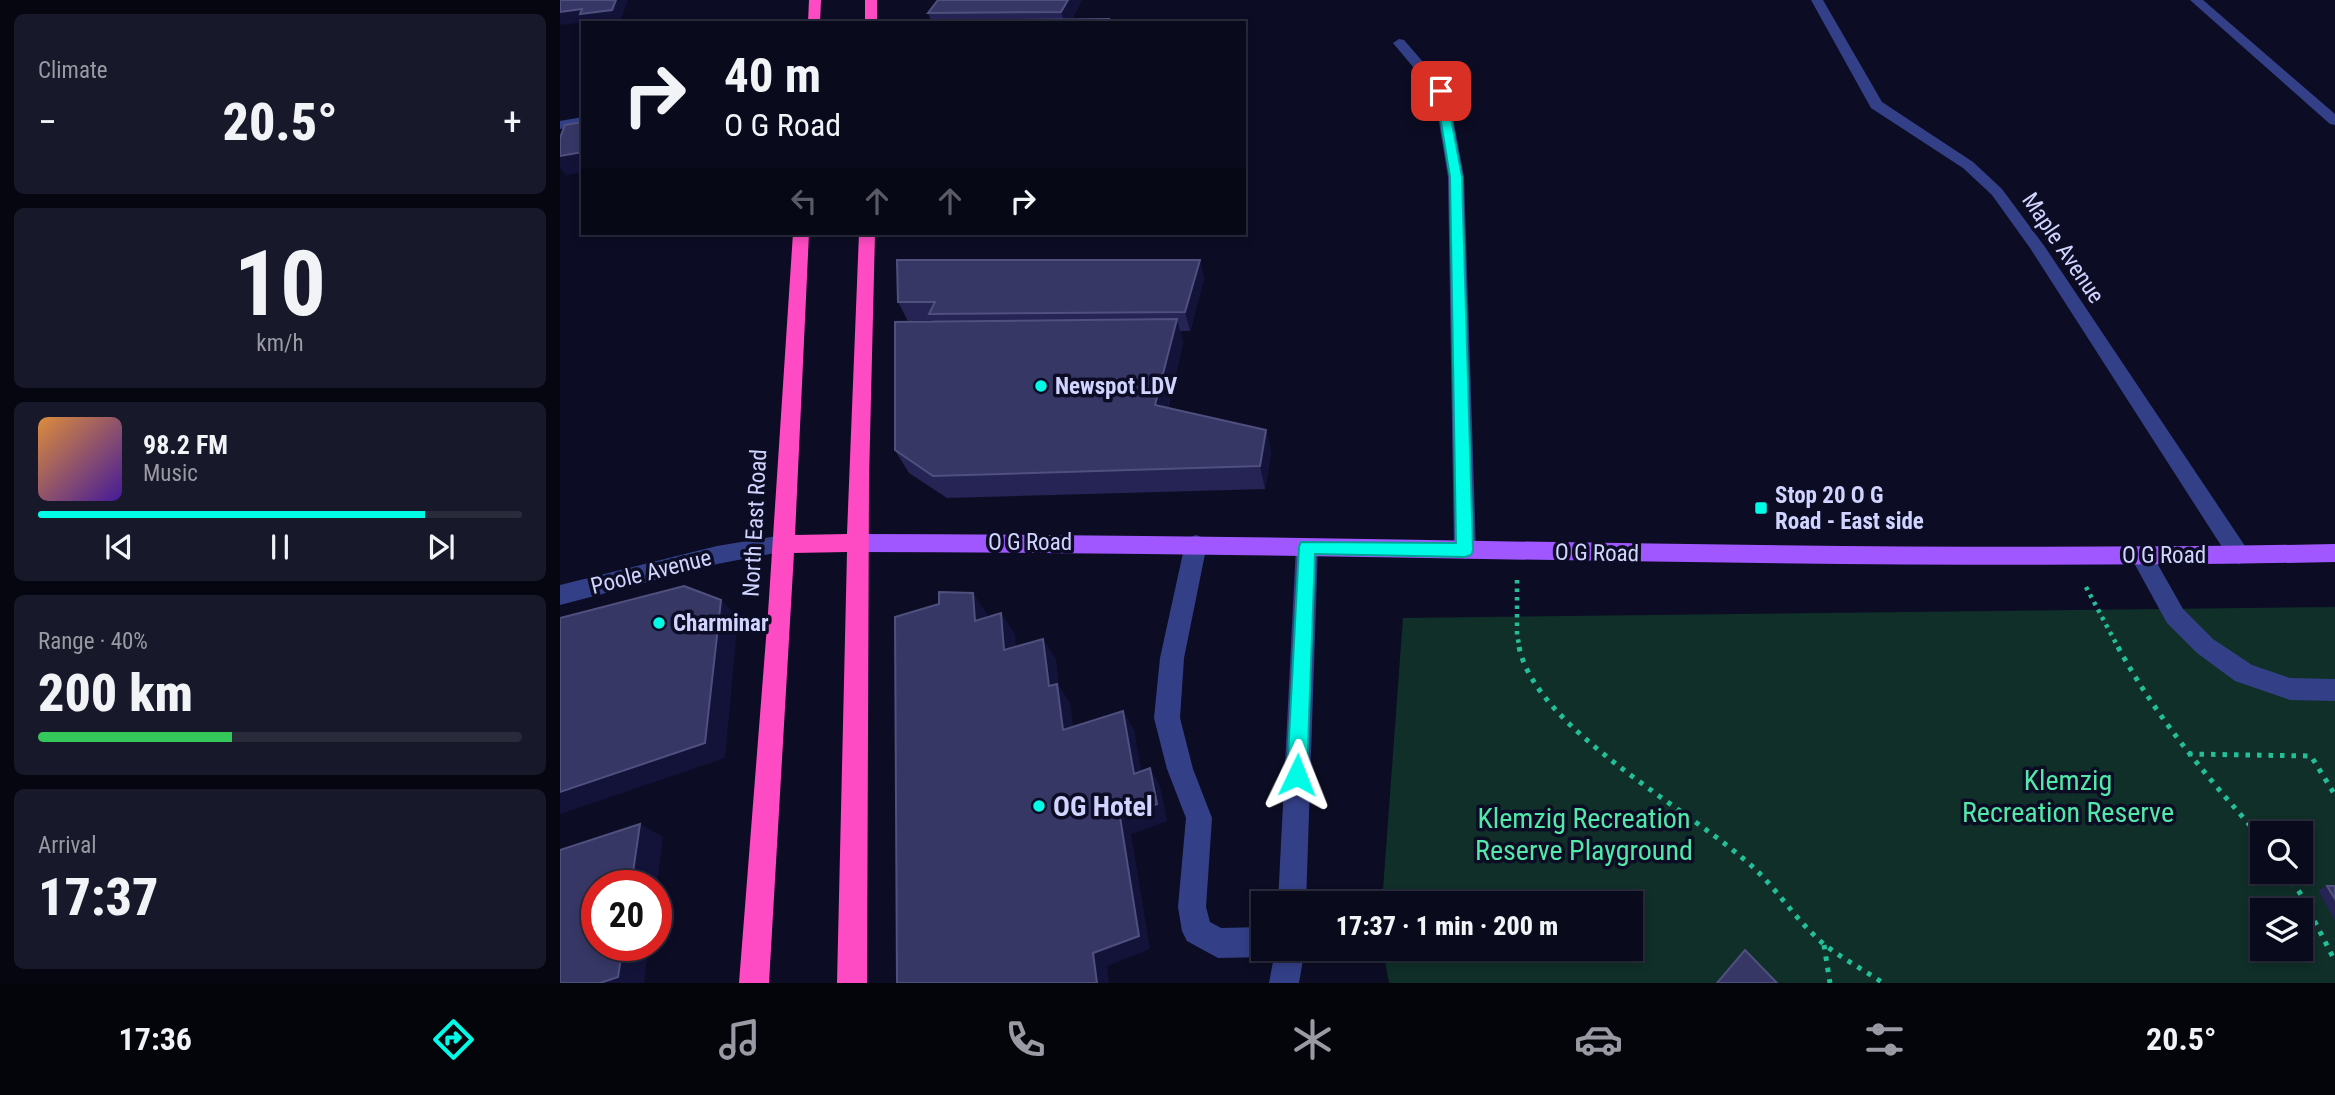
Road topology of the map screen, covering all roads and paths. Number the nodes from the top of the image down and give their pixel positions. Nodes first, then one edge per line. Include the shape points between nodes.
1 (816, 0) edge
2 (871, 0) edge
3 (1817, 0) edge
4 (2196, 0) edge
5 (814, 21) edge
6 (871, 21) edge
7 (1399, 43) dead end
8 (581, 121) edge
9 (2335, 121) edge
10 (560, 125) edge
11 (801, 235) edge
12 (867, 235) edge
13 (858, 543) junction
14 (783, 544) junction
15 (1196, 544) junction
16 (1307, 547) junction
17 (1465, 550) junction
18 (1517, 551) junction
19 (2335, 553) edge
20 (2070, 555) junction
21 (2141, 555) junction
22 (2239, 555) junction
23 (560, 595) edge
24 (2335, 690) edge
25 (2188, 754) junction
26 (2335, 795) edge
27 (2250, 825) edge
28 (2294, 884) edge
29 (1293, 891) edge
30 (1251, 942) edge
31 (1824, 944) junction
32 (1288, 961) edge
33 (2335, 961) edge
34 (754, 983) edge
35 (852, 983) edge
36 (1284, 983) edge
37 (1830, 983) edge
38 (1883, 983) edge

1 - 5 highway
2 - 6 highway
3 - 22 street, Maple Avenue via 1876,105 1968,165 1997,192
4 - 9 street
7 - 17 street via 1441,91 1456,177
8 - 10 street
11 - 14 highway, North East Road
12 - 13 highway
13 - 14 highway
13 - 15 main road, O G Road
13 - 35 highway
14 - 23 street, Poole Avenue via 717,555
14 - 34 highway, North East Road
15 - 16 main road, O G Road
15 - 30 street via 1176,636 1167,718 1199,818 1192,906 1197,931 1219,943
16 - 17 main road, O G Road
16 - 29 street
17 - 18 main road, O G Road
18 - 20 main road, O G Road
18 - 31 path via 1517,635 1523,664 1544,696 1600,750 1756,870
19 - 22 main road, O G Road
20 - 21 main road, O G Road
20 - 25 path via 2140,688
21 - 22 main road, O G Road
21 - 24 street via 2175,615 2234,667 2290,689
25 - 26 path via 2311,756
25 - 27 path
28 - 33 path
31 - 37 path
31 - 38 path
32 - 36 street

